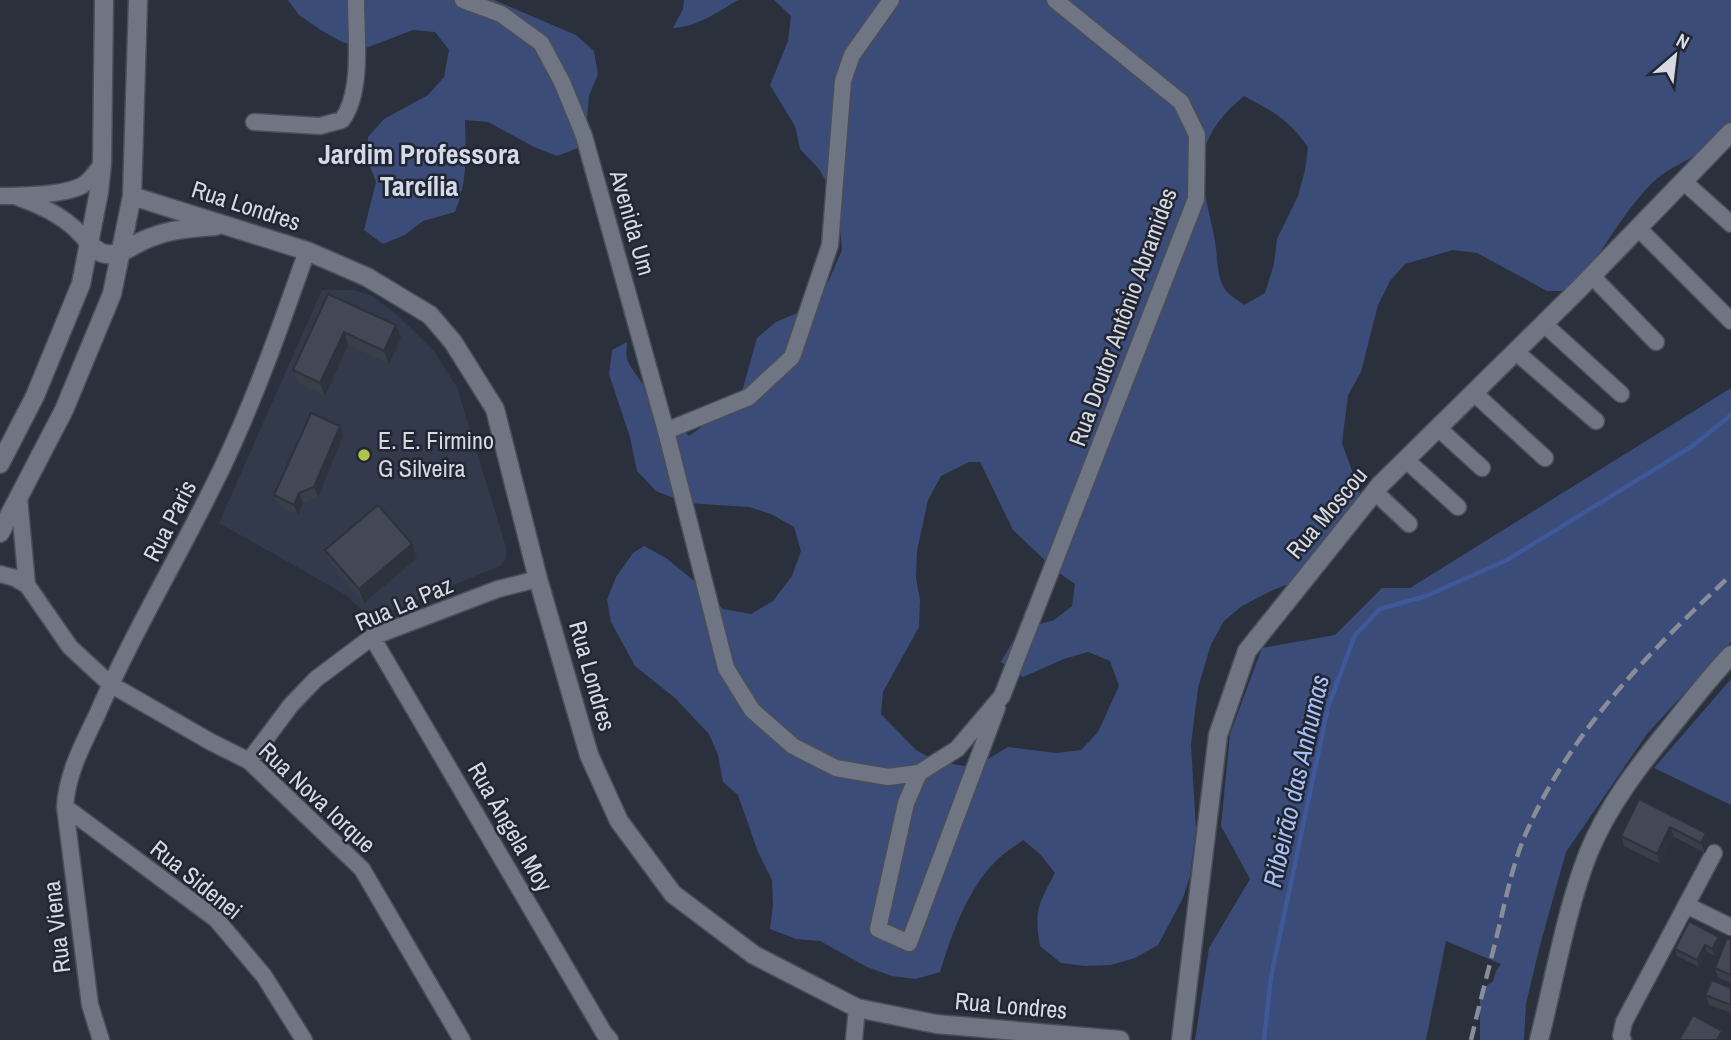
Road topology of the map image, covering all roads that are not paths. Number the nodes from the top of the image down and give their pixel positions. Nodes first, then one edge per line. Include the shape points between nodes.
1 (104, 0) edge
2 (138, 0) edge
3 (356, 0) edge
4 (463, 0) edge
5 (891, 0) edge
6 (1055, 0) edge
7 (254, 122) dead end
8 (1731, 133) edge
9 (133, 159) junction
10 (102, 164) junction
11 (1684, 181) junction
12 (7, 196) edge
13 (132, 196) junction
14 (1731, 224) edge
15 (225, 226) junction
16 (1638, 228) junction
17 (88, 243) junction
18 (307, 251) junction
19 (121, 253) junction
20 (1592, 276) junction
21 (1731, 321) edge
22 (1544, 324) junction
23 (1657, 342) dead end
24 (1516, 352) junction
25 (1474, 393) junction
26 (1621, 394) dead end
27 (1596, 421) dead end
28 (1438, 428) junction
29 (666, 430) junction
30 (1545, 458) dead end
31 (1406, 460) junction
32 (0, 464) edge
33 (1482, 468) dead end
34 (1375, 492) junction
35 (19, 498) junction
36 (686, 508) joint
37 (1458, 508) dead end
38 (1409, 524) dead end
39 (0, 533) edge
40 (0, 574) edge
41 (538, 579) junction
42 (27, 585) junction
43 (372, 637) junction
44 (1731, 654) edge
45 (110, 684) junction
46 (1002, 695) junction
47 (249, 761) junction
48 (919, 773) junction
49 (65, 807) junction
50 (1714, 853) dead end
51 (1686, 905) junction
52 (1731, 928) edge
53 (857, 1008) junction
54 (1019, 1036) edge
55 (101, 1040) edge
56 (304, 1040) edge
57 (462, 1040) edge
58 (610, 1040) edge
59 (854, 1040) edge
60 (1120, 1040) edge
61 (1181, 1040) edge
62 (1539, 1040) edge
63 (1623, 1040) edge

1 - 10 street
2 - 9 street
3 - 7 street via 355,92 342,120 320,126
4 - 29 street, Avenida Um via 501,15 541,43 562,82 584,136
5 - 29 street via 852,55 843,81 830,245 792,356 749,397
6 - 46 street, Rua Doutor Antônio Abramides via 1181,102 1197,135 1196,199
8 - 11 street, Rua Moscou
9 - 10 street via 112,155
9 - 13 street
10 - 12 street via 80,187
10 - 17 street
11 - 14 street
11 - 16 street, Rua Moscou
12 - 17 street via 64,218
13 - 15 street, Rua Londres
13 - 19 street
15 - 18 street, Rua Londres
15 - 19 street via 177,229
16 - 20 street, Rua Moscou
16 - 21 street
17 - 19 street via 107,255
17 - 32 street via 81,284 35,396
18 - 41 street, Rua Londres via 367,277 430,315 453,342 495,409
18 - 45 street, Rua Paris via 259,387
19 - 35 street via 112,294 84,362
20 - 22 street, Rua Moscou
20 - 23 street
22 - 24 street, Rua Moscou
22 - 26 street
24 - 25 street, Rua Moscou
24 - 27 street
25 - 28 street, Rua Moscou
25 - 30 street
28 - 31 street, Rua Moscou
28 - 33 street
29 - 36 street, Avenida Um
31 - 34 street, Rua Moscou
31 - 37 street
34 - 38 street
34 - 61 street, Rua Moscou via 1247,651 1218,735
35 - 39 street
35 - 42 street, Rua Nova Iorque
36 - 48 street, Rua Doutor Antônio Abramides via 726,668 752,710 793,746 836,768 888,777
40 - 42 street
41 - 43 street, Rua La Paz via 498,589
41 - 53 street, Rua Londres via 590,755 619,821 673,894 754,955
42 - 45 street, Rua Nova Iorque via 70,647
43 - 47 street, Rua La Paz via 316,679
43 - 58 street, Rua Ângela Moy
44 - 62 street via 1633,774 1588,854
45 - 47 street, Rua Nova Iorque
45 - 49 street, Rua Paris via 71,771
46 - 48 street, Rua Doutor Antônio Abramides via 957,749
46 - 48 street, Rua Doutor Antônio Abramides via 909,943 878,929 906,803
47 - 57 street, Rua Nova Iorque via 362,869
49 - 55 street, Rua Viena via 90,1005
49 - 56 street, Rua Sidenei via 216,919 264,976
50 - 51 street
51 - 52 street
51 - 63 street via 1624,1023
53 - 54 street, Rua Londres
53 - 59 street
54 - 60 street, Rua Londres

